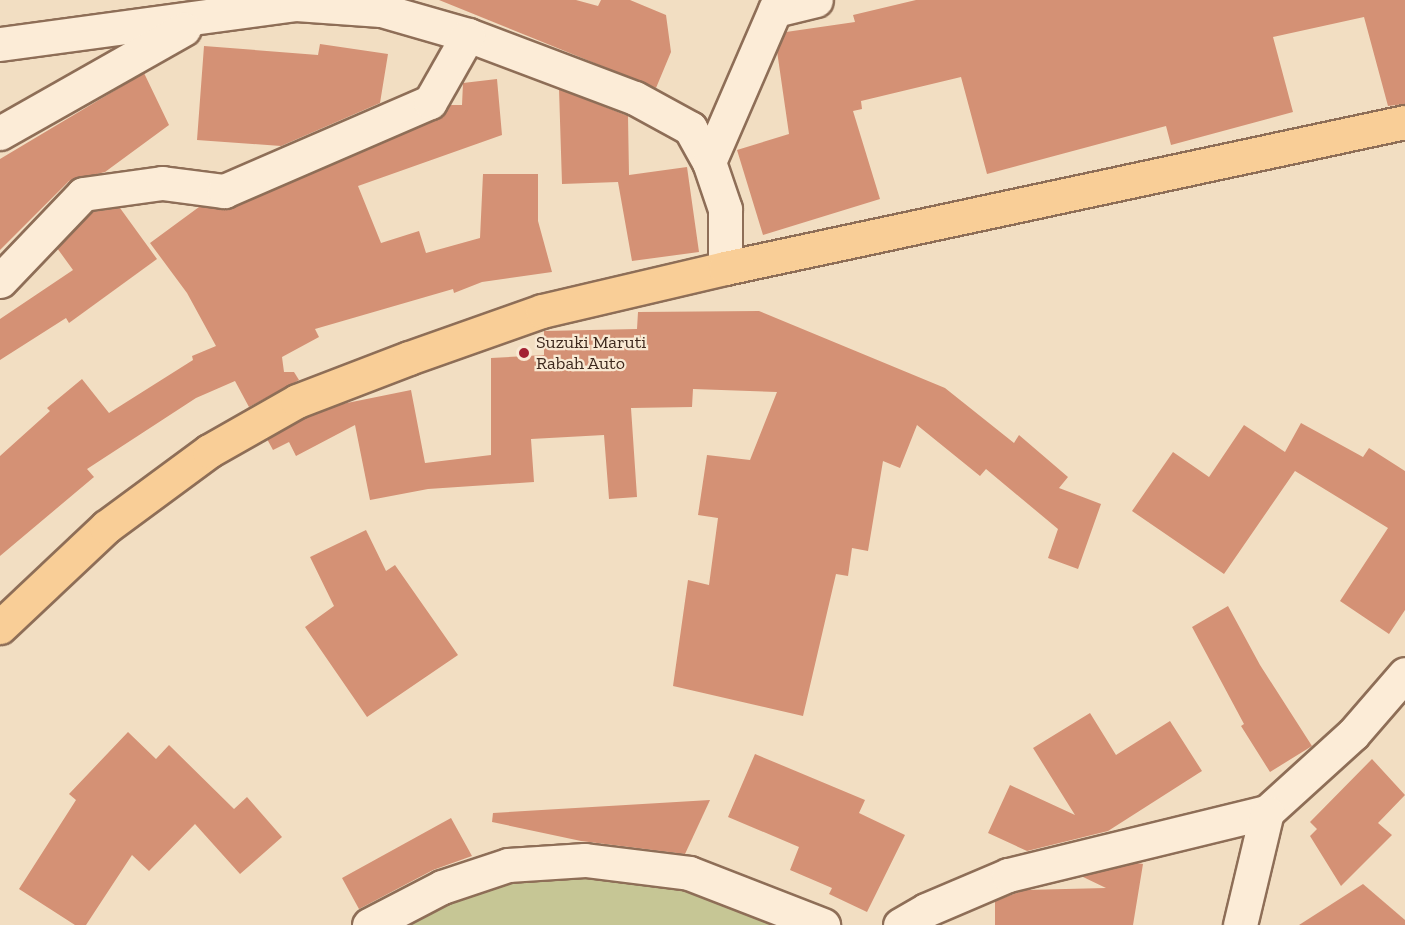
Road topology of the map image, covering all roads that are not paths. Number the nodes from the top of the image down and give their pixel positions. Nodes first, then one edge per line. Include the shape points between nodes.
1 (816, 0) edge
2 (777, 5) edge
3 (204, 18) junction
4 (468, 35) junction
5 (0, 44) edge
6 (1405, 122) edge
7 (0, 133) edge
8 (710, 162) junction
9 (725, 268) junction
10 (0, 281) edge
11 (0, 627) edge
12 (1405, 674) edge
13 (1267, 812) junction
14 (369, 925) edge
15 (823, 925) edge
16 (900, 925) edge
17 (1240, 925) edge

1 - 2 street
2 - 8 street
3 - 4 street via 307,5 381,10
3 - 5 street
3 - 7 street
4 - 8 street via 635,98 690,128
4 - 10 street via 430,102 224,191 162,183 83,194
6 - 9 main road
8 - 9 street via 725,209
9 - 11 main road via 542,311 297,401 209,451 106,527
12 - 13 street via 1353,734
13 - 16 street via 1008,875
13 - 17 street
14 - 15 street via 442,887 508,865 585,860 689,873

